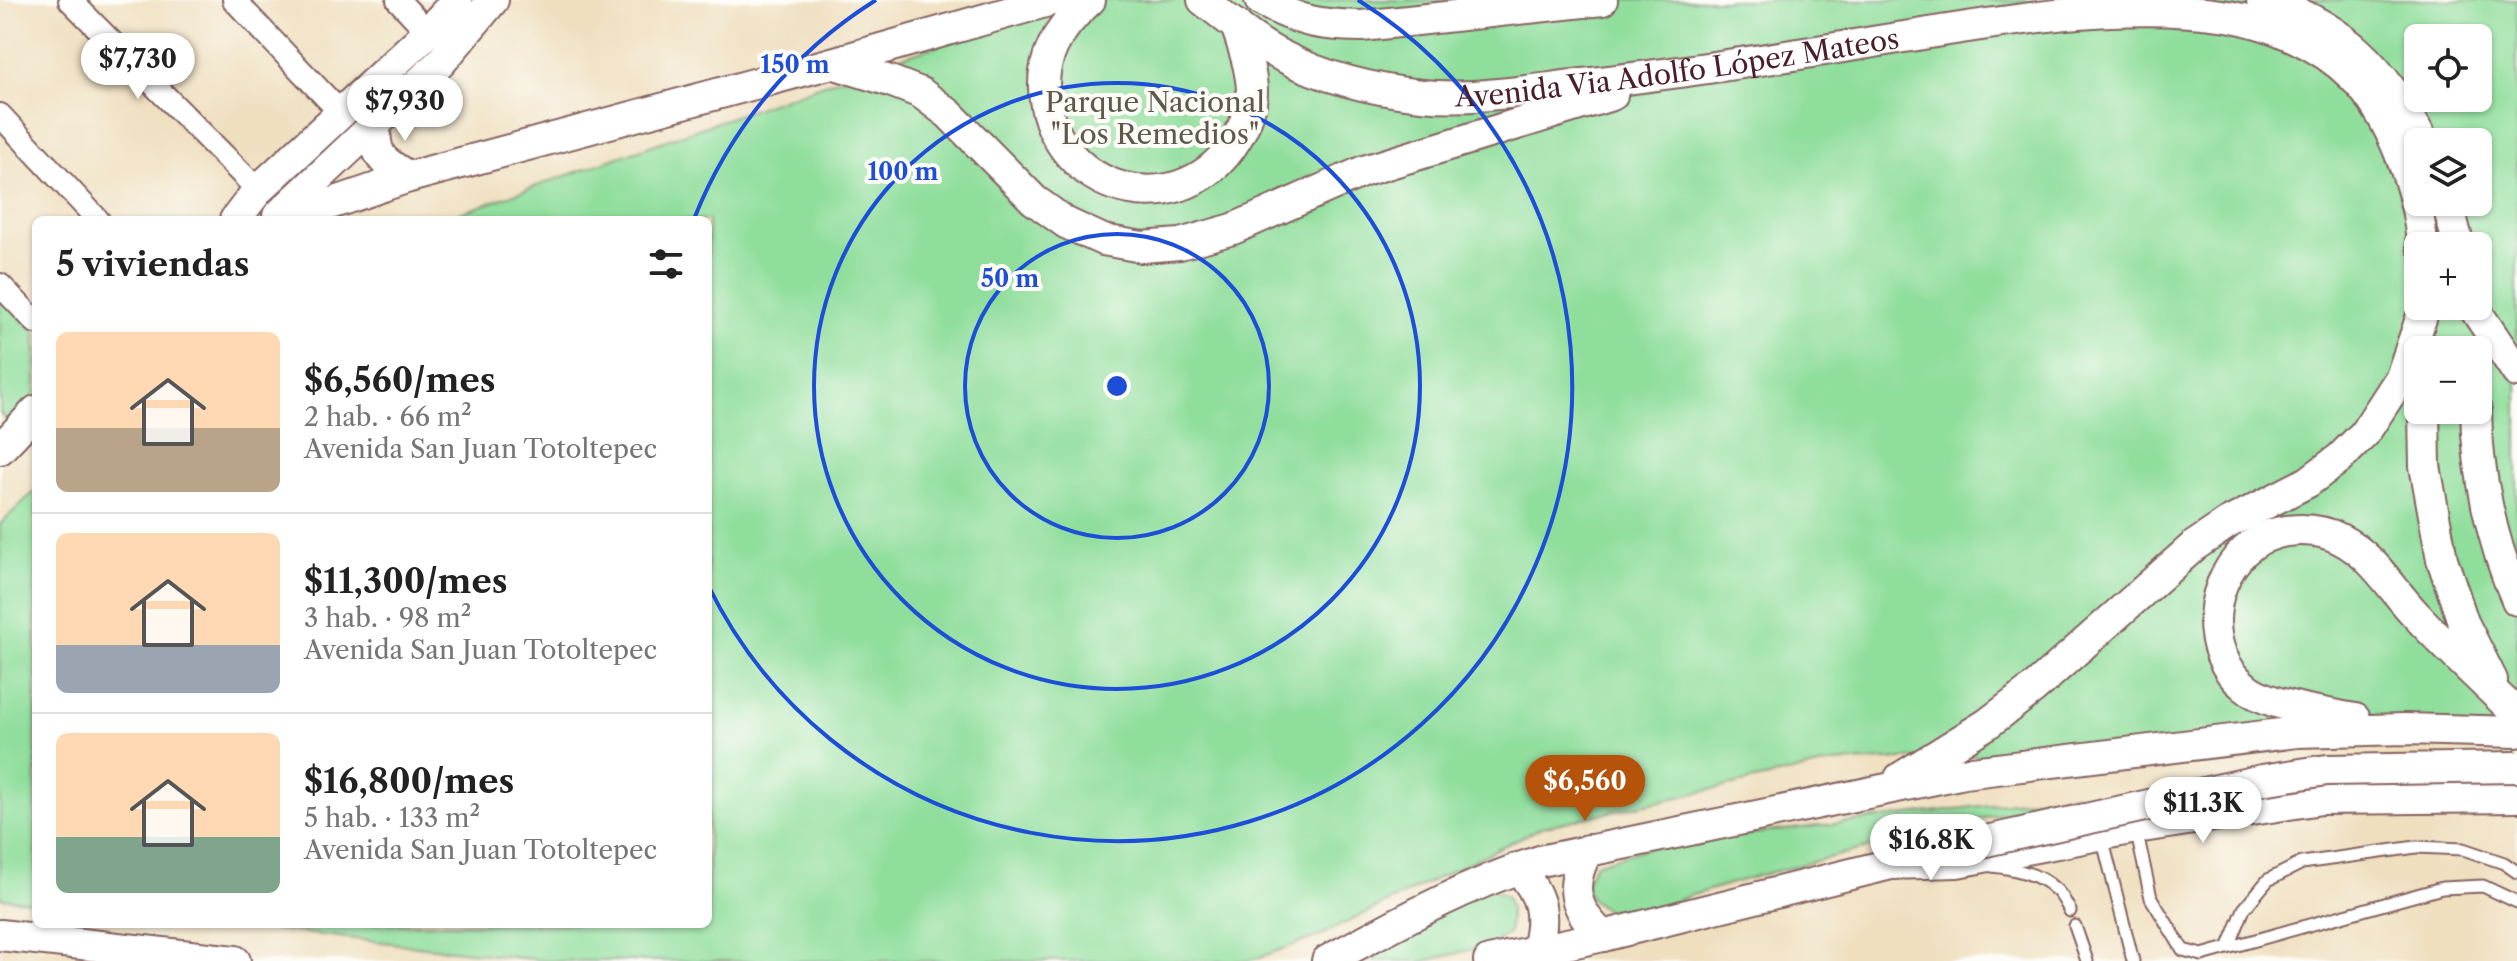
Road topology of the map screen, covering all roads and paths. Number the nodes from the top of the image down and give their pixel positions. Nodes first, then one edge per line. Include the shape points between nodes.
1 (70, 0) edge
2 (234, 0) edge
3 (398, 0) edge
4 (457, 0) edge
5 (493, 0) edge
6 (1052, 0) edge
7 (1090, 0) edge
8 (1203, 0) edge
9 (1260, 0) edge
10 (1602, 0) edge
11 (2262, 0) edge
12 (1995, 12) edge
13 (1236, 25) junction
14 (428, 32) junction
15 (832, 63) junction
16 (1683, 73) junction
17 (340, 112) junction
18 (0, 115) edge
19 (375, 124) junction
20 (2416, 128) edge
21 (293, 159) junction
22 (409, 177) junction
23 (258, 190) junction
24 (310, 201) junction
25 (94, 216) edge
26 (238, 216) edge
27 (282, 216) edge
28 (289, 216) edge
29 (2419, 232) edge
30 (0, 285) edge
31 (32, 318) edge
32 (2420, 320) edge
33 (2482, 320) edge
34 (2517, 372) edge
35 (32, 414) edge
36 (2424, 424) edge
37 (2478, 424) edge
38 (4, 437) edge
39 (2517, 600) edge
40 (2517, 714) edge
41 (2404, 729) junction
42 (2517, 732) edge
43 (2517, 767) edge
44 (1879, 790) junction
45 (2517, 797) edge
46 (2321, 799) junction
47 (2136, 828) junction
48 (2102, 835) junction
49 (1588, 850) junction
50 (1958, 854) junction
51 (1518, 868) junction
52 (2517, 872) edge
53 (2517, 902) edge
54 (2070, 911) dead end
55 (2075, 926) dead end
56 (0, 935) edge
57 (1603, 936) junction
58 (2229, 946) junction
59 (1537, 949) junction
60 (235, 961) edge
61 (1327, 961) edge
62 (1489, 961) edge
63 (2087, 961) edge
64 (2133, 961) edge

1 - 23 street
2 - 17 street
3 - 14 street
4 - 14 main road
5 - 19 main road via 441,62
6 - 15 main road
7 - 13 main road via 1064,25 1048,56 1043,91 1051,126 1069,156 1097,178 1130,190 1165,190 1198,178 1226,156 1244,126 1252,92
8 - 13 main road, Avenida Via Adolfo López Mateos
9 - 10 main road via 1323,25 1362,26
11 - 20 main road via 2328,28 2373,65
12 - 16 main road, Avenida Via Adolfo López Mateos
12 - 29 main road, Avenida Via Adolfo López Mateos via 2182,11 2272,27 2310,44 2352,75 2377,109 2409,174
13 - 16 main road, Avenida Via Adolfo López Mateos via 1280,56 1327,75 1424,95 1471,96
14 - 17 main road
15 - 16 main road via 921,93 949,114 1034,200 1066,223 1103,240 1142,247 1180,244 1233,229 1364,171
15 - 22 main road
17 - 21 main road
18 - 25 street
19 - 22 main road via 380,156
19 - 24 main road
21 - 23 main road
21 - 24 main road via 294,180
22 - 24 main road
23 - 26 main road
24 - 27 main road
24 - 28 main road
30 - 31 street
32 - 44 main road via 2401,377 2364,434 2340,458 2308,482 2194,546 2033,689 1987,724
33 - 34 main road
35 - 38 main road
36 - 40 main road via 2425,466 2442,559 2488,676
37 - 39 main road via 2487,509
40 - 41 main road via 2439,640 2366,555 2338,538 2306,529 2253,544 2222,585 2215,609 2216,639 2225,667 2247,689 2279,703
41 - 42 main road
41 - 44 main road via 2297,732 1964,773
43 - 50 main road, bridge via 2327,770 2262,780
44 - 46 main road via 1966,792 2298,750 2327,761 2334,777
44 - 49 main road
45 - 46 main road
46 - 47 main road
47 - 48 main road
47 - 58 lane via 2151,898 2183,950 2202,955
48 - 50 main road
48 - 64 lane
49 - 51 main road
49 - 57 main road via 1575,886 1588,923
50 - 54 lane via 2037,878 2058,890
50 - 57 main road via 1891,864
51 - 59 main road via 1533,885 1541,906
51 - 61 main road via 1436,902
52 - 58 lane via 2463,849 2416,847 2302,863 2268,880 2244,909
53 - 58 lane via 2483,886 2442,888
55 - 63 lane
56 - 60 main road
57 - 59 main road
59 - 62 main road

